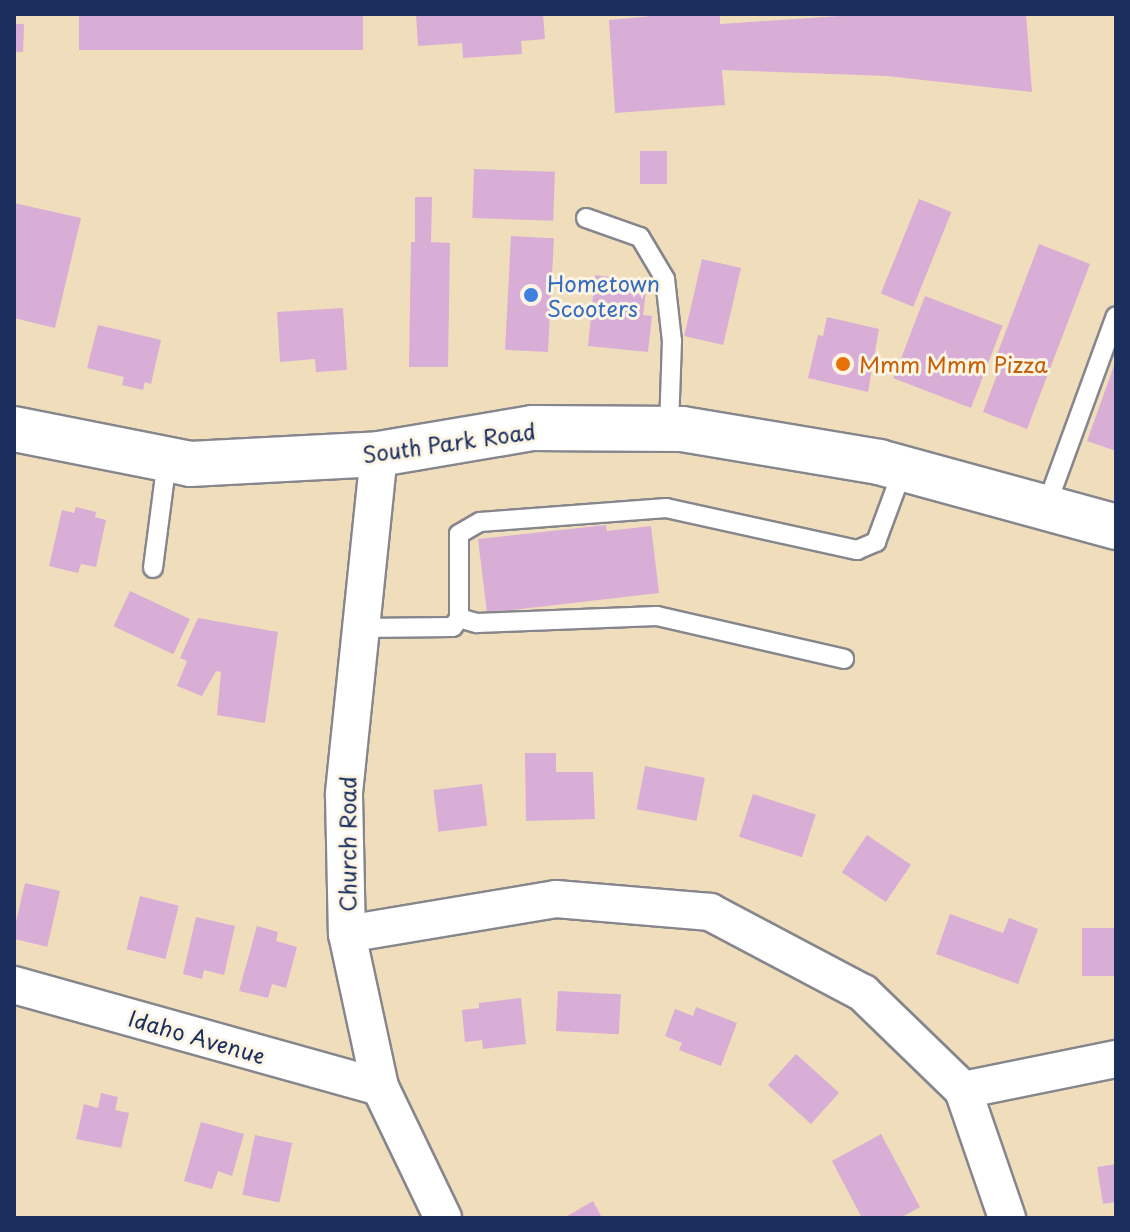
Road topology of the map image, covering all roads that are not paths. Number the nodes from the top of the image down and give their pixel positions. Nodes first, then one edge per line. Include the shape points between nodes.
1 (586, 218) dead end
2 (1116, 316) edge
3 (14, 429) edge
4 (669, 429) junction
5 (379, 454) junction
6 (167, 460) junction
7 (903, 469) junction
8 (1046, 507) junction
9 (1116, 527) edge
10 (153, 568) dead end
11 (459, 618) junction
12 (361, 628) junction
13 (844, 659) dead end
14 (347, 934) junction
15 (14, 985) edge
16 (1116, 1059) edge
17 (380, 1087) junction
18 (963, 1090) junction
19 (443, 1218) edge
20 (1007, 1218) edge

1 - 4 lane via 640,237 665,279 672,341
2 - 8 lane
3 - 6 main road, South Park Road
4 - 5 main road, South Park Road via 532,428
4 - 7 main road, South Park Road
5 - 6 main road, South Park Road via 190,464
5 - 12 street, Church Road
6 - 10 lane
7 - 8 main road, South Park Road
7 - 11 lane via 876,542 857,550 666,508 480,522 459,534
8 - 9 main road, South Park Road
11 - 12 lane via 453,627
11 - 13 lane via 477,623 657,616
12 - 14 street, Church Road via 344,795
14 - 17 street, Church Road
14 - 18 street via 556,899 710,912 863,993
15 - 17 street, Idaho Avenue
16 - 18 street
17 - 19 street, Church Road
18 - 20 street

